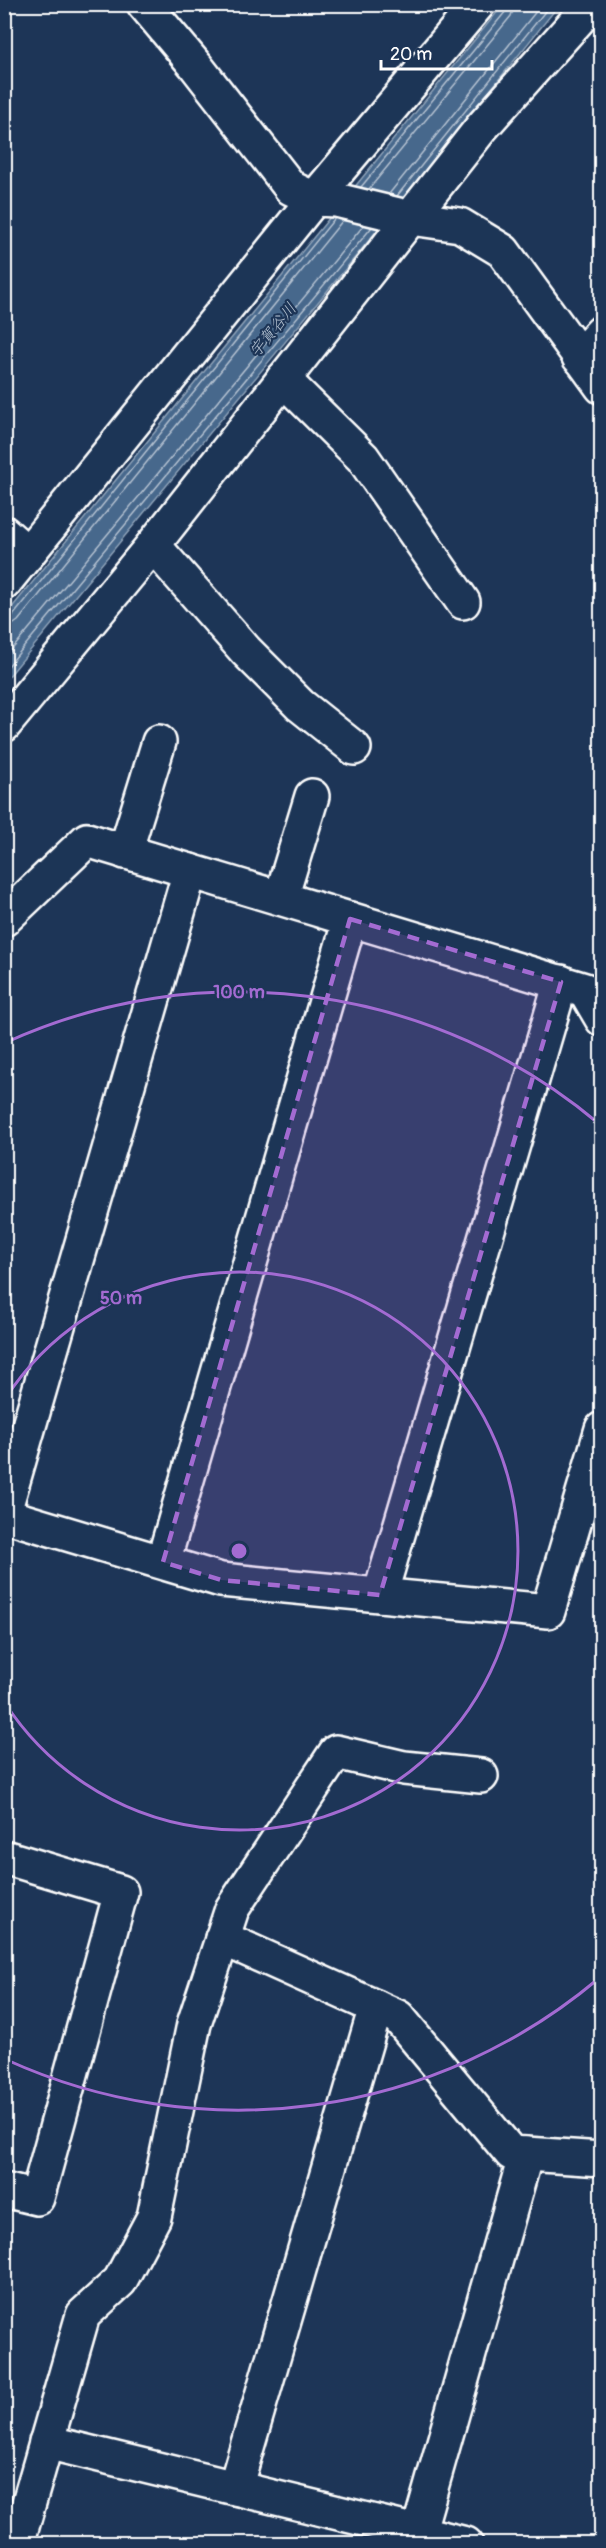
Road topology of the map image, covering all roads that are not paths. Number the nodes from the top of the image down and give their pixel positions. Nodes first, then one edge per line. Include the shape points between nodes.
1 (144, 4) edge
2 (478, 4) edge
3 (594, 13) edge
4 (325, 200) junction
5 (406, 216) junction
6 (602, 332) edge
7 (579, 357) junction
8 (283, 379) junction
9 (602, 387) edge
10 (16, 544) edge
11 (153, 545) junction
12 (4, 583) edge
13 (463, 602) dead end
14 (4, 725) edge
15 (159, 742) dead end
16 (354, 748) dead end
17 (312, 796) dead end
18 (125, 852) junction
19 (190, 871) junction
20 (280, 898) junction
21 (4, 919) edge
22 (350, 919) junction
23 (561, 982) junction
24 (602, 1019) edge
25 (602, 1429) edge
26 (4, 1514) edge
27 (163, 1562) junction
28 (380, 1595) junction
29 (481, 1776) dead end
30 (4, 1857) edge
31 (222, 1938) junction
32 (376, 2007) junction
33 (526, 2154) junction
34 (602, 2159) edge
35 (4, 2190) edge
36 (46, 2442) junction
37 (235, 2488) junction
38 (417, 2538) edge
39 (17, 2544) edge
40 (466, 2544) edge

1 - 4 street via 291,188
2 - 4 street
3 - 5 street via 482,127
4 - 5 street
4 - 10 street
5 - 7 street via 460,225 503,251
5 - 8 street
6 - 7 street
7 - 9 street
8 - 11 street
8 - 13 street via 363,458
10 - 12 street
11 - 14 street
11 - 16 street via 246,651 300,705
15 - 18 street
17 - 20 street
18 - 19 street
18 - 21 street via 87,840
19 - 20 street
19 - 26 street
20 - 22 street
22 - 23 street
22 - 27 street
23 - 24 street via 585,990
23 - 28 street
25 - 28 street via 548,1611
26 - 27 street
27 - 28 street via 221,1580
29 - 31 street via 404,1768 336,1752 232,1909
30 - 35 street via 121,1892 37,2198
31 - 32 street
31 - 36 street via 194,2024 154,2217 120,2281 83,2315
32 - 33 street via 398,2017 511,2153
32 - 37 street
33 - 34 street
33 - 38 street
36 - 37 street
36 - 39 street
37 - 38 street
38 - 40 street

